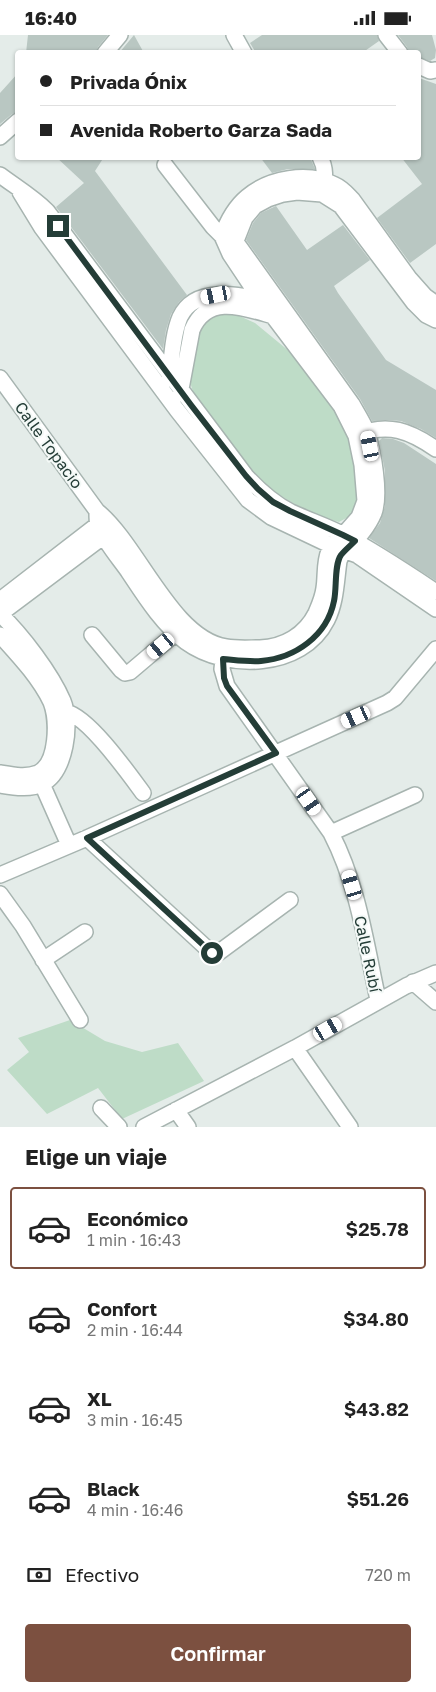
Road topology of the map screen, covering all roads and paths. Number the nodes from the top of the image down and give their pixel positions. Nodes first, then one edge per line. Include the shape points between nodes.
1 (120, 35) edge
2 (234, 35) edge
3 (386, 35) edge
4 (108, 50) edge
5 (242, 50) edge
6 (398, 50) edge
7 (421, 67) edge
8 (436, 70) edge
9 (15, 124) edge
10 (0, 137) edge
11 (322, 160) edge
12 (165, 165) dead end
13 (0, 175) edge
14 (323, 187) junction
15 (19, 190) junction
16 (230, 244) junction
17 (260, 299) junction
18 (436, 305) edge
19 (278, 311) junction
20 (436, 320) edge
21 (170, 375) junction
22 (0, 378) edge
23 (174, 393) junction
24 (361, 433) junction
25 (436, 449) edge
26 (104, 524) junction
27 (344, 543) junction
28 (436, 592) edge
29 (0, 600) edge
30 (436, 609) edge
31 (0, 614) edge
32 (176, 633) junction
33 (0, 635) edge
34 (92, 635) dead end
35 (436, 649) edge
36 (223, 653) junction
37 (61, 712) junction
38 (276, 753) junction
39 (0, 773) edge
40 (42, 784) junction
41 (0, 785) edge
42 (143, 793) dead end
43 (415, 795) dead end
44 (331, 833) junction
45 (87, 838) junction
46 (69, 845) junction
47 (0, 875) edge
48 (0, 894) edge
49 (290, 900) dead end
50 (85, 932) dead end
51 (43, 960) junction
52 (436, 973) edge
53 (413, 982) junction
54 (378, 1000) junction
55 (436, 1002) edge
56 (80, 1020) dead end
57 (295, 1048) junction
58 (101, 1108) dead end
59 (176, 1110) junction
60 (119, 1127) edge
61 (144, 1127) edge
62 (188, 1127) edge
63 (350, 1127) edge

1 - 4 street
2 - 5 street
3 - 6 street
7 - 8 street
9 - 10 street
11 - 14 street
12 - 16 street
13 - 15 street
14 - 16 street via 301,177 268,184 257,190 246,197 227,223
14 - 18 street via 344,190 410,278
14 - 20 street via 341,205 414,303
15 - 21 street via 47,211
15 - 23 street via 42,229
16 - 17 street
16 - 19 street
17 - 19 street
17 - 21 street via 228,294 205,297 191,304 180,318 175,334
19 - 23 street via 225,305 202,315 192,330
19 - 24 street
19 - 24 street via 294,321 342,389
21 - 23 street
22 - 26 street, Calle Topacio
23 - 27 street via 258,489 273,502
23 - 27 street via 177,410 248,500 271,517
24 - 25 street via 390,428 401,430
24 - 27 street via 365,501
26 - 29 street
26 - 31 street
26 - 32 street via 137,585
26 - 36 street via 176,615
27 - 28 street via 385,559
27 - 30 street
27 - 36 street via 334,602 313,640 275,659 247,661
31 - 37 street via 25,642 52,681 63,700
32 - 34 street via 125,673
32 - 36 street via 210,656
33 - 37 street
35 - 38 street via 395,698
36 - 38 street, Calle Rubí via 227,686
37 - 39 street via 53,750 43,769 21,776
37 - 40 street via 66,734 60,762 53,775
37 - 42 street via 83,722 106,744
38 - 44 street, Calle Rubí
38 - 45 street
40 - 41 street via 32,787
40 - 46 street
43 - 44 street
44 - 54 street, Calle Rubí via 355,895
45 - 46 street
45 - 49 street via 213,954
46 - 47 street
48 - 51 street
50 - 51 street
51 - 56 street
52 - 53 street
53 - 54 street
53 - 55 street
54 - 57 street
57 - 59 street
57 - 63 street
58 - 60 street
59 - 61 street
59 - 62 street

